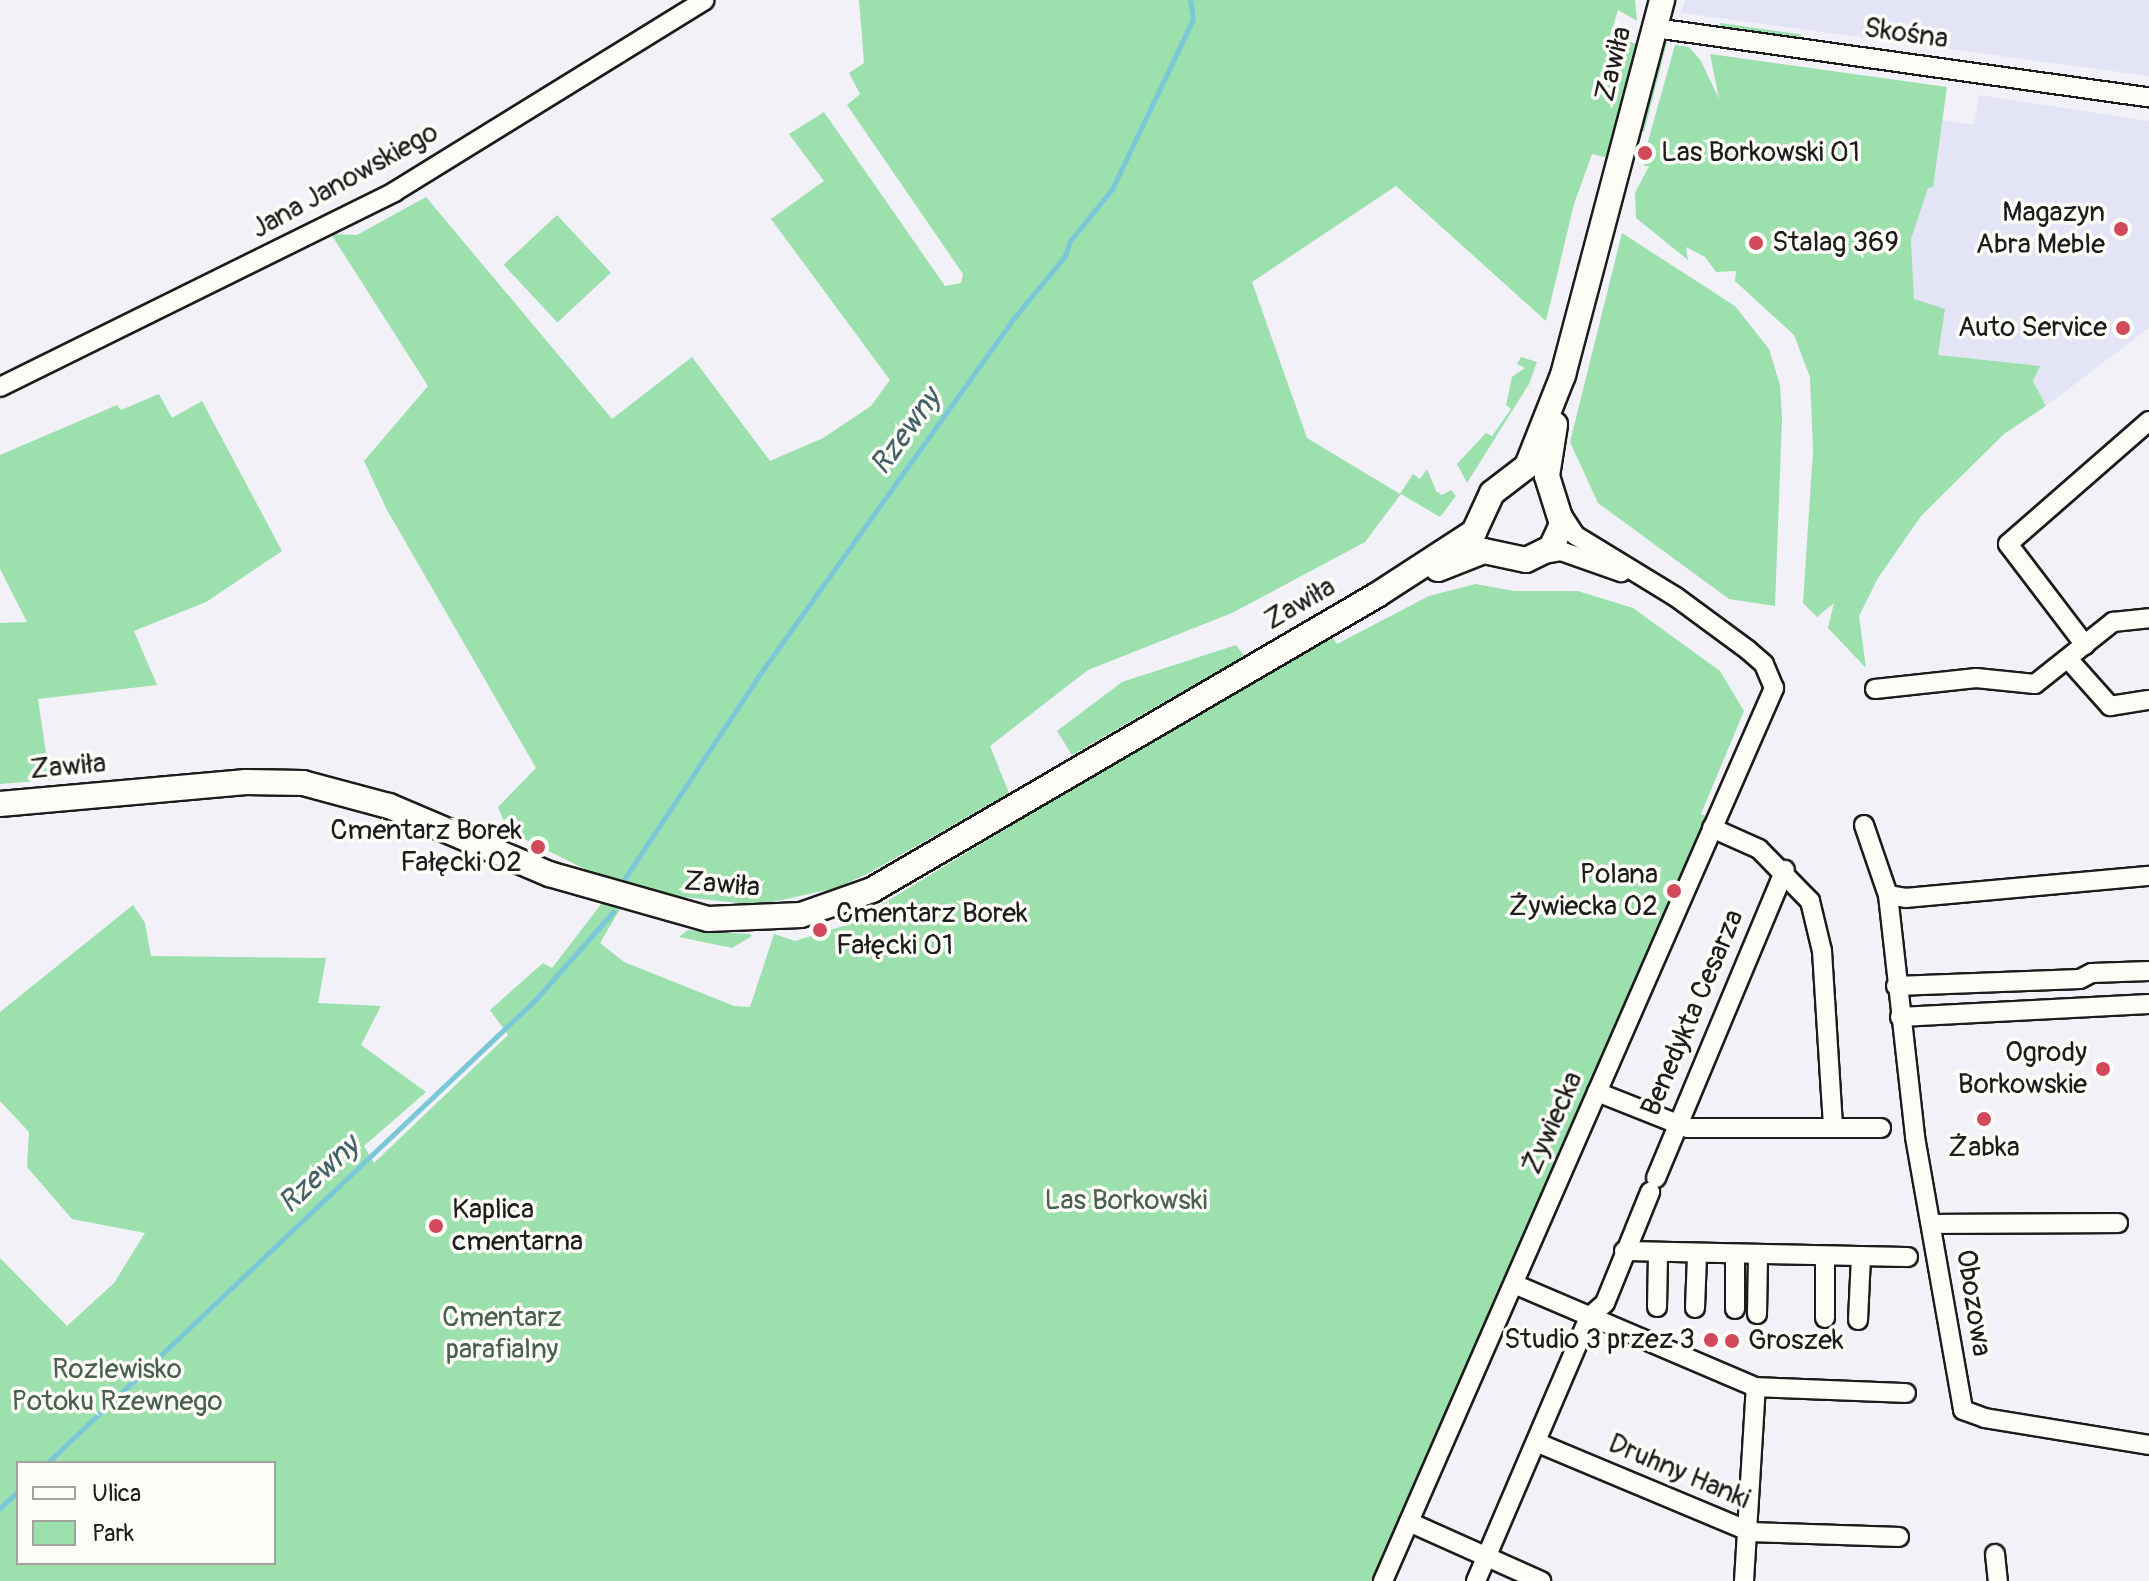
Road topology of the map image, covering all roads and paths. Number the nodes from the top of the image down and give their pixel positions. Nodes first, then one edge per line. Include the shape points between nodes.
1 (705, 0) edge
2 (1662, 0) edge
3 (1655, 28) junction
4 (2149, 97) edge
5 (1563, 375) junction
6 (0, 387) edge
7 (2149, 421) edge
8 (1509, 482) junction
9 (1559, 506) junction
10 (1482, 517) junction
11 (1501, 554) junction
12 (1543, 554) junction
13 (1650, 582) junction
14 (1377, 595) junction
15 (2149, 618) edge
16 (2085, 645) junction
17 (2069, 660) junction
18 (1875, 689) dead end
19 (2149, 700) edge
20 (0, 804) edge
21 (1864, 825) dead end
22 (1712, 828) junction
23 (1785, 870) junction
24 (2149, 876) edge
25 (1888, 895) junction
26 (2149, 971) edge
27 (1896, 986) junction
28 (2149, 1004) edge
29 (1900, 1017) junction
30 (1597, 1092) junction
31 (1676, 1124) junction
32 (1833, 1128) junction
33 (1881, 1128) dead end
34 (2118, 1223) dead end
35 (1932, 1224) junction
36 (1624, 1251) junction
37 (1658, 1254) junction
38 (1697, 1255) junction
39 (1735, 1255) junction
40 (1758, 1255) junction
41 (1825, 1256) junction
42 (1861, 1256) junction
43 (1908, 1257) dead end
44 (1514, 1284) junction
45 (1657, 1307) dead end
46 (1695, 1308) dead end
47 (1735, 1309) dead end
48 (1757, 1314) dead end
49 (1589, 1317) junction
50 (1825, 1318) dead end
51 (1858, 1320) dead end
52 (1756, 1387) junction
53 (1906, 1393) dead end
54 (1538, 1443) junction
55 (2149, 1445) edge
56 (1409, 1522) junction
57 (1751, 1532) junction
58 (1899, 1537) dead end
59 (1995, 1554) dead end
60 (1486, 1558) junction
61 (1383, 1581) edge
62 (1476, 1581) edge
63 (1541, 1581) edge
64 (1744, 1581) edge
65 (1998, 1581) edge

1 - 6 street, Jana Janowskiego via 394,192
2 - 3 street, Zawiła
3 - 4 street, Skośna
3 - 5 street, Zawiła
5 - 8 street, Zawiła via 1530,461
5 - 9 street, Zawiła via 1547,472
7 - 16 street via 2008,544
8 - 9 street via 1540,484
8 - 10 street, Zawiła via 1492,493
9 - 12 street via 1560,533
9 - 13 street via 1575,535
10 - 11 street via 1488,541
10 - 14 street, Zawiła via 1467,538
11 - 12 street, Zawiła via 1517,560
11 - 14 street, Zawiła via 1484,551
12 - 13 street via 1566,552
13 - 22 street, Żywiecka via 1748,650 1764,664 1774,688
14 - 20 street, Zawiła via 891,880 801,915 744,921 672,911 549,874 356,794 303,783 246,782
15 - 16 street via 2113,622
16 - 17 street
17 - 18 street via 2031,684 1976,678
17 - 19 street via 2110,706
21 - 25 street, Obozowa
22 - 23 street via 1759,849
22 - 30 street, Żywiecka
23 - 31 street, Benedykta Cesarza
23 - 32 street via 1810,901 1822,951
24 - 25 street via 1906,898
25 - 27 street, Obozowa
26 - 27 street
27 - 29 street, Obozowa
28 - 29 street
29 - 35 street, Obozowa
30 - 31 street
30 - 44 street, Żywiecka
31 - 32 street
31 - 36 street, Benedykta Cesarza
32 - 33 street
34 - 35 street
35 - 55 street, Obozowa via 1963,1410
36 - 37 street
36 - 49 street, Benedykta Cesarza via 1605,1303
37 - 38 street
37 - 45 street
38 - 39 street
38 - 46 street
39 - 40 street
39 - 47 street
40 - 41 street
40 - 48 street
41 - 42 street
41 - 50 street
42 - 43 street
42 - 51 street
44 - 49 street
44 - 56 street, Żywiecka
49 - 52 street
49 - 54 street, Benedykta Cesarza
52 - 53 street
52 - 57 street
54 - 57 street, Druhny Hanki
54 - 60 street, Benedykta Cesarza
56 - 60 street
56 - 61 street, Żywiecka
57 - 58 street, Druhny Hanki
57 - 64 street
59 - 65 street
60 - 62 street, Benedykta Cesarza
60 - 63 street

